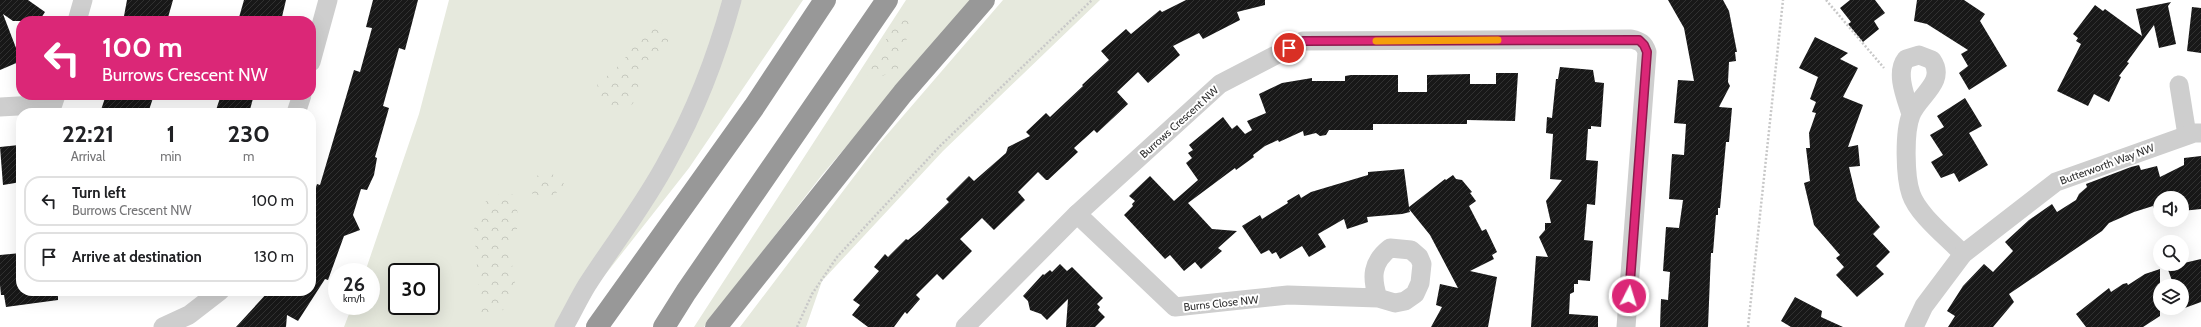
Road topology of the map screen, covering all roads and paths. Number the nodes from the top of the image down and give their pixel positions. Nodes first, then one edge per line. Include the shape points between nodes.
1 (83, 0) edge
2 (328, 0) edge
3 (732, 0) edge
4 (825, 0) edge
5 (888, 0) edge
6 (984, 0) edge
7 (1092, 0) edge
8 (1783, 0) edge
9 (1826, 0) edge
10 (78, 16) edge
11 (316, 44) edge
12 (1901, 74) junction
13 (2179, 85) dead end
14 (48, 100) edge
15 (0, 107) edge
16 (1911, 114) junction
17 (2194, 134) edge
18 (1078, 214) junction
19 (1963, 254) junction
20 (214, 296) edge
21 (1378, 298) dead end
22 (163, 327) edge
23 (564, 327) edge
24 (596, 327) edge
25 (664, 327) edge
26 (716, 327) edge
27 (797, 327) edge
28 (965, 327) edge
29 (1626, 327) edge
30 (1748, 327) edge
31 (1914, 327) edge

1 - 10 street
2 - 11 street
3 - 23 street via 697,100 669,160 587,286
4 - 24 highway via 754,107
5 - 25 highway
6 - 26 highway via 893,105
7 - 27 path via 940,146 837,256 812,294
8 - 30 path
9 - 12 path via 1887,73
12 - 16 street
12 - 16 street via 1903,63 1912,56 1926,56 1936,65 1935,79
13 - 17 street
14 - 15 street
16 - 19 street via 1908,133 1908,173 1911,194 1918,207
17 - 19 street, Butterworth Way NW via 2056,182
18 - 21 street, Burns Close NW via 1175,307 1288,296
18 - 28 street, Burrows Crescent NW
18 - 29 street, Burrows Crescent NW via 1220,84 1303,41 1639,40 1647,52
19 - 31 street, Butterworth Way NW via 1924,306
20 - 22 street via 189,315

